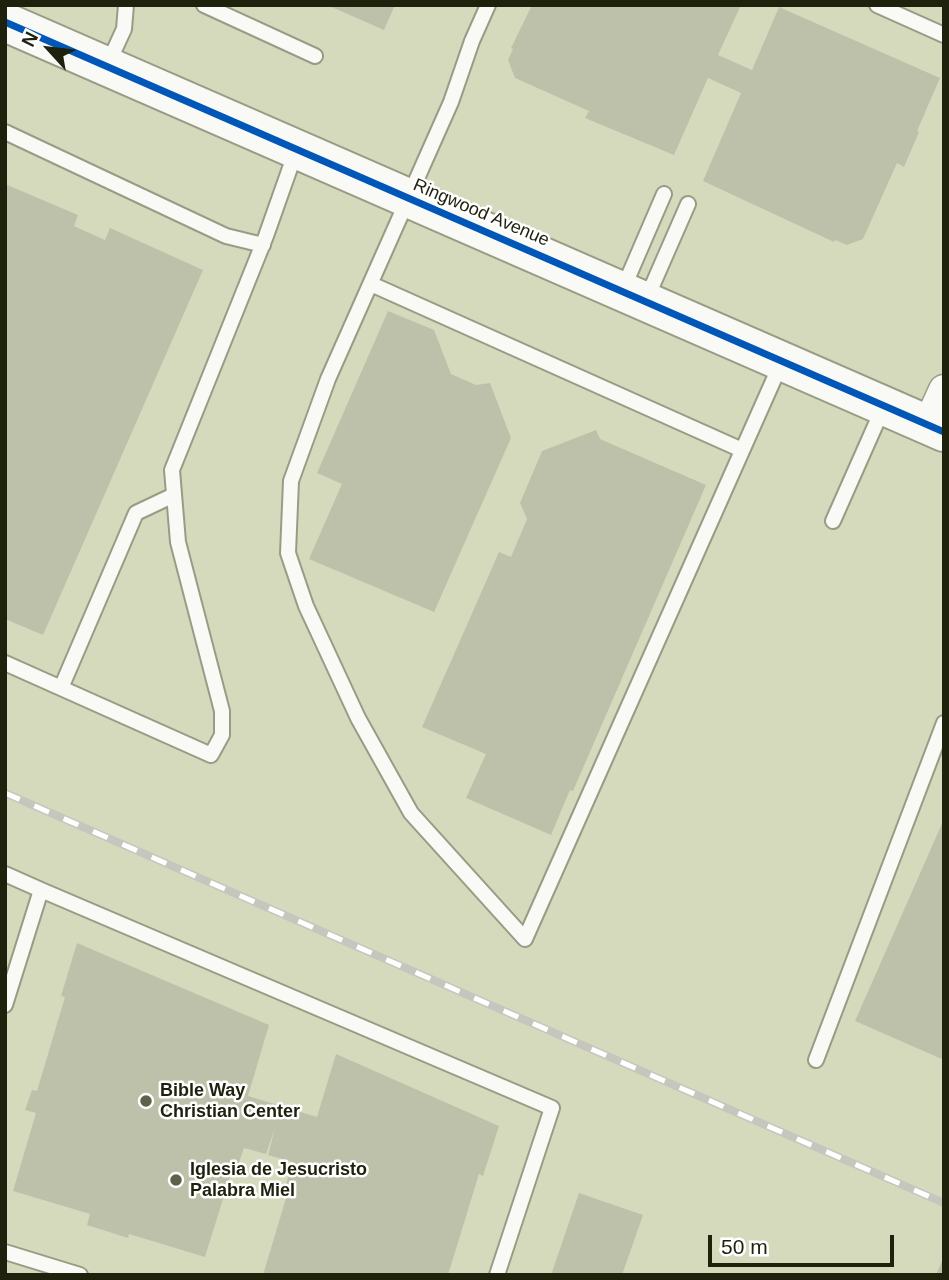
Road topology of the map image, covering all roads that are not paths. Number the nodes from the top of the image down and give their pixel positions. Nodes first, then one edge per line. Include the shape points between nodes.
1 (126, 5) edge
2 (204, 5) edge
3 (488, 5) edge
4 (877, 5) edge
5 (5, 22) edge
6 (944, 35) edge
7 (315, 56) dead end
8 (107, 66) junction
9 (5, 132) edge
10 (296, 149) junction
11 (664, 194) dead end
12 (407, 198) junction
13 (688, 204) dead end
14 (263, 245) junction
15 (371, 284) junction
16 (634, 296) junction
17 (782, 361) junction
18 (944, 390) edge
19 (884, 407) junction
20 (936, 429) edge
21 (742, 450) junction
22 (174, 495) junction
23 (833, 521) dead end
24 (5, 663) edge
25 (61, 688) junction
26 (944, 723) edge
27 (5, 874) edge
28 (41, 890) junction
29 (5, 1005) edge
30 (816, 1060) dead end
31 (5, 1252) edge
32 (80, 1275) edge
33 (497, 1275) edge

1 - 8 lane via 124,29
2 - 7 lane
3 - 12 lane
4 - 6 lane
5 - 8 street, Ringwood Avenue
8 - 10 street, Ringwood Avenue
9 - 14 lane via 226,236
10 - 12 street, Ringwood Avenue
10 - 14 lane
11 - 16 lane
12 - 15 lane
12 - 16 street, Ringwood Avenue
13 - 16 lane
14 - 22 lane via 172,470
15 - 21 lane
15 - 21 lane via 328,379 291,481 288,553 306,606 358,718 411,813 525,939
16 - 17 street, Ringwood Avenue
17 - 19 street, Ringwood Avenue
17 - 21 lane
18 - 20 street
19 - 20 street, Ringwood Avenue
19 - 23 lane
22 - 25 lane via 136,513
22 - 25 lane via 178,542 222,711 222,735 211,755
24 - 25 lane
26 - 30 lane
27 - 28 lane
28 - 29 lane
28 - 33 lane via 552,1108
31 - 32 lane

